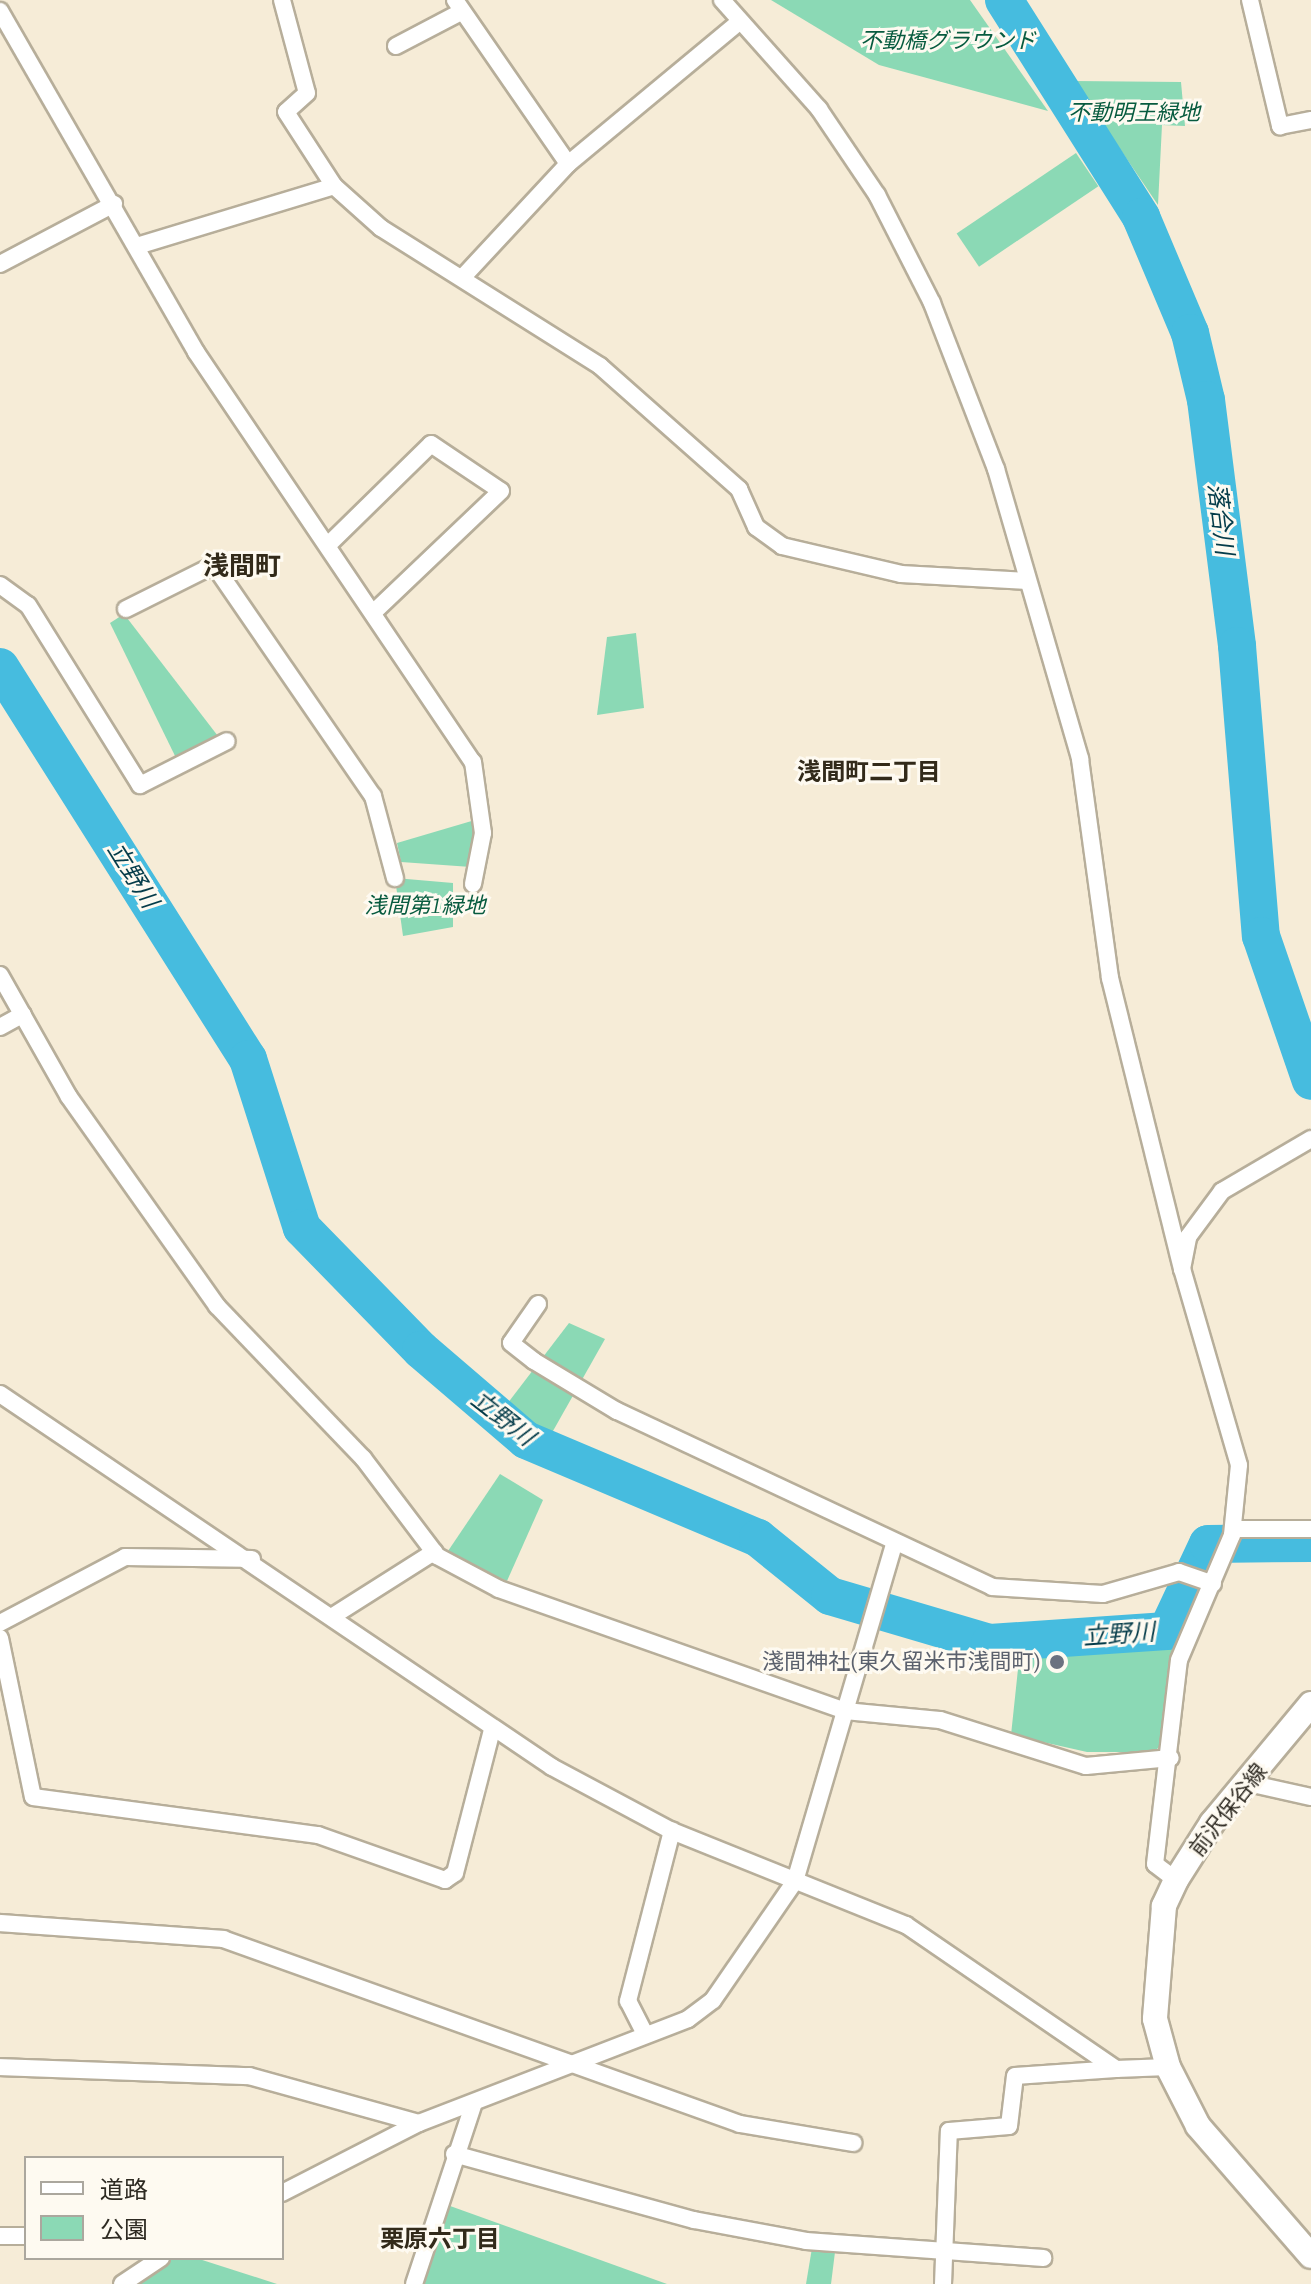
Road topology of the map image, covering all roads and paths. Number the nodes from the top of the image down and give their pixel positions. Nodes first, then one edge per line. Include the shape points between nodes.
1 (282, 0) edge
2 (722, 0) edge
3 (1250, 0) edge
4 (458, 6) edge
5 (0, 11) edge
6 (739, 22) junction
7 (396, 46) dead end
8 (1311, 120) edge
9 (568, 164) junction
10 (334, 186) junction
11 (114, 204) junction
12 (137, 246) junction
13 (0, 264) edge
14 (462, 278) junction
15 (328, 545) junction
16 (1028, 581) junction
17 (0, 585) edge
18 (126, 609) dead end
19 (375, 611) junction
20 (227, 741) dead end
21 (395, 878) dead end
22 (473, 884) dead end
23 (0, 975) edge
24 (23, 1014) junction
25 (0, 1027) edge
26 (1304, 1142) edge
27 (1182, 1269) junction
28 (538, 1304) dead end
29 (0, 1394) edge
30 (1311, 1529) edge
31 (1233, 1532) junction
32 (894, 1544) junction
33 (434, 1552) junction
34 (254, 1559) junction
35 (1207, 1581) junction
36 (333, 1616) junction
37 (0, 1623) edge
38 (0, 1638) edge
39 (1311, 1704) edge
40 (845, 1711) junction
41 (492, 1730) junction
42 (1171, 1758) junction
43 (1248, 1783) junction
44 (1311, 1797) edge
45 (672, 1831) junction
46 (1176, 1880) junction
47 (795, 1881) junction
48 (0, 1923) edge
49 (645, 2034) junction
50 (565, 2064) junction
51 (0, 2067) edge
52 (1168, 2067) junction
53 (1116, 2069) junction
54 (474, 2103) junction
55 (419, 2123) junction
56 (853, 2143) dead end
57 (454, 2154) junction
58 (284, 2192) edge
59 (0, 2236) edge
60 (24, 2236) edge
61 (947, 2253) junction
62 (1311, 2256) edge
63 (1043, 2258) dead end
64 (158, 2260) edge
65 (122, 2284) edge
66 (414, 2284) edge
67 (943, 2284) edge

1 - 10 street via 307,93 286,112
2 - 6 street
3 - 8 street via 1280,126
4 - 7 street
4 - 9 street
5 - 11 street
6 - 9 street
6 - 16 street via 819,109 877,195 943,332 996,469
9 - 14 street
10 - 12 street
10 - 14 street via 381,228
11 - 12 street
11 - 13 street
12 - 15 street via 196,352
14 - 16 street via 600,366 739,489 756,527 782,546 901,574
15 - 19 street
15 - 19 street via 431,444 501,491
16 - 27 street via 1080,759 1089,866 1110,978
17 - 20 street via 28,605 140,785
18 - 21 street via 214,565 373,796
19 - 22 street via 473,762 483,833
23 - 24 street
24 - 25 street
24 - 33 street via 69,1097 217,1306 363,1458
26 - 27 street via 1222,1191 1188,1237
27 - 31 street via 1233,1434
28 - 32 street via 511,1343 534,1361 617,1411
29 - 34 street
30 - 31 street
31 - 35 street via 1223,1564
32 - 35 street via 1012,1593 1103,1594 1179,1572
32 - 40 street
33 - 36 street
33 - 40 street via 499,1589
34 - 36 street
34 - 37 street via 125,1557
35 - 42 street via 1179,1660
36 - 41 street
38 - 41 street via 33,1797 318,1835 445,1880 455,1873
39 - 43 main road, 前沢保谷線
40 - 42 street via 940,1720 1086,1766
40 - 47 street
41 - 45 street
42 - 46 street via 1155,1864
43 - 44 street
43 - 46 main road, 前沢保谷線
45 - 47 street
45 - 49 street via 628,2001
46 - 52 main road, 前沢保谷線 via 1164,1906 1157,1963 1155,2019
47 - 49 street via 713,2000 688,2019
47 - 53 street via 906,1925 964,1959
48 - 50 street via 223,1939
49 - 50 street
50 - 54 street
50 - 56 street via 740,2124
51 - 55 street via 249,2076
52 - 53 street
52 - 62 main road, 前沢保谷線 via 1198,2126
53 - 61 street via 1015,2076 1009,2126 949,2131
54 - 55 street
54 - 57 street
55 - 58 street
57 - 61 street via 694,2220 806,2241
57 - 66 street
59 - 60 street
61 - 63 street
61 - 67 street
64 - 65 street

